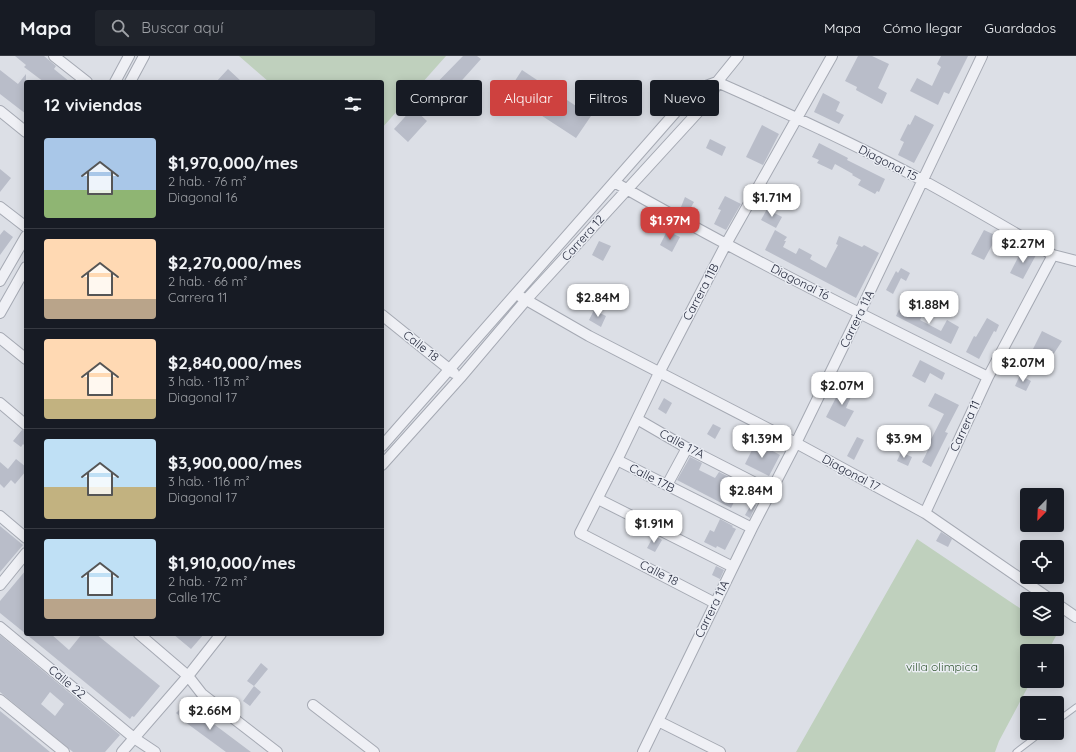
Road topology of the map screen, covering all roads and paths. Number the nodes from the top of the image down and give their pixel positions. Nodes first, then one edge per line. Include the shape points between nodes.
1 (54, 56) edge
2 (130, 56) edge
3 (144, 56) edge
4 (738, 56) edge
5 (832, 56) edge
6 (982, 56) edge
7 (84, 80) edge
8 (116, 80) edge
9 (131, 80) edge
10 (719, 80) edge
11 (719, 83) edge
12 (0, 111) edge
13 (672, 116) edge
14 (694, 116) edge
15 (797, 118) junction
16 (24, 130) edge
17 (922, 180) junction
18 (614, 182) junction
19 (627, 190) junction
20 (0, 206) edge
21 (24, 225) edge
22 (24, 239) edge
23 (726, 244) junction
24 (1053, 255) junction
25 (1076, 261) edge
26 (24, 271) edge
27 (0, 281) edge
28 (516, 294) junction
29 (526, 300) junction
30 (0, 313) edge
31 (859, 314) junction
32 (384, 317) edge
33 (0, 338) edge
34 (24, 357) edge
35 (450, 369) junction
36 (659, 373) junction
37 (988, 377) junction
38 (460, 378) junction
39 (0, 403) edge
40 (637, 419) junction
41 (24, 423) edge
42 (384, 442) edge
43 (796, 443) junction
44 (687, 448) junction
45 (617, 460) junction
46 (384, 463) edge
47 (667, 485) junction
48 (771, 491) junction
49 (598, 499) junction
50 (925, 513) junction
51 (0, 516) edge
52 (752, 528) junction
53 (580, 533) joint
54 (24, 536) edge
55 (24, 555) edge
56 (733, 567) junction
57 (0, 584) edge
58 (1040, 592) edge
59 (715, 603) junction
60 (1064, 609) edge
61 (1076, 617) edge
62 (0, 627) edge
63 (141, 636) edge
64 (219, 636) edge
65 (188, 676) junction
66 (0, 700) edge
67 (313, 705) dead end
68 (1076, 707) edge
69 (1064, 716) edge
70 (658, 720) junction
71 (134, 738) junction
72 (1032, 740) edge
73 (64, 752) edge
74 (122, 752) edge
75 (155, 752) edge
76 (277, 752) edge
77 (374, 752) edge
78 (643, 752) edge
79 (720, 752) edge
80 (1016, 752) edge

1 - 7 street
2 - 8 street
3 - 9 street
4 - 10 street, Carrera 12
5 - 15 street, Carrera 11B
6 - 17 street, Carrera 11A
11 - 15 street, Diagonal 15
12 - 16 street
13 - 18 street, Carrera 12
14 - 19 street, Carrera 12
15 - 17 street, Diagonal 15
15 - 23 street, Carrera 11B
17 - 24 street, Diagonal 15
17 - 31 street, Carrera 11A
18 - 19 street, Diagonal 16
18 - 28 street, Carrera 12
19 - 23 street, Diagonal 16
19 - 29 street, Carrera 12
20 - 21 street
22 - 27 street
23 - 31 street, Diagonal 16
23 - 36 street, Carrera 11B
24 - 25 street, Diagonal 15
24 - 37 street, Carrera 11
26 - 30 street
28 - 29 street, Diagonal 17
28 - 35 street, Carrera 12
29 - 36 street, Diagonal 17
29 - 38 street, Carrera 12
31 - 37 street, Diagonal 16
31 - 43 street, Carrera 11A
32 - 35 street, Calle 18
33 - 34 street
35 - 38 street, Calle 18
35 - 42 street, Carrera 12
36 - 40 street, Carrera 11B
36 - 43 street, Diagonal 17
37 - 50 street, Carrera 11
38 - 46 street, Carrera 12
39 - 41 street
40 - 44 street, Calle 17A
40 - 45 street, Carrera 11B
43 - 48 street, Carrera 11A
43 - 50 street, Diagonal 17
44 - 47 street
44 - 48 street, Calle 17A
45 - 47 street, Calle 17B
45 - 49 street, Carrera 11B
47 - 52 street, Calle 17B
48 - 52 street, Carrera 11A
49 - 53 street, Carrera 11B
49 - 56 street
50 - 58 street, Diagonal 17
51 - 54 street
52 - 56 street, Carrera 11A
53 - 59 street, Calle 18
55 - 57 street
56 - 59 street, Carrera 11A
59 - 70 street, Carrera 11A
60 - 61 street
62 - 71 street, Calle 22
63 - 65 street
64 - 65 street
65 - 71 street
65 - 76 street via 202,694
66 - 73 street
67 - 77 street
68 - 69 lane
70 - 78 street, Carrera 11A
70 - 79 street
71 - 74 street
71 - 75 street, Calle 22
72 - 80 lane

